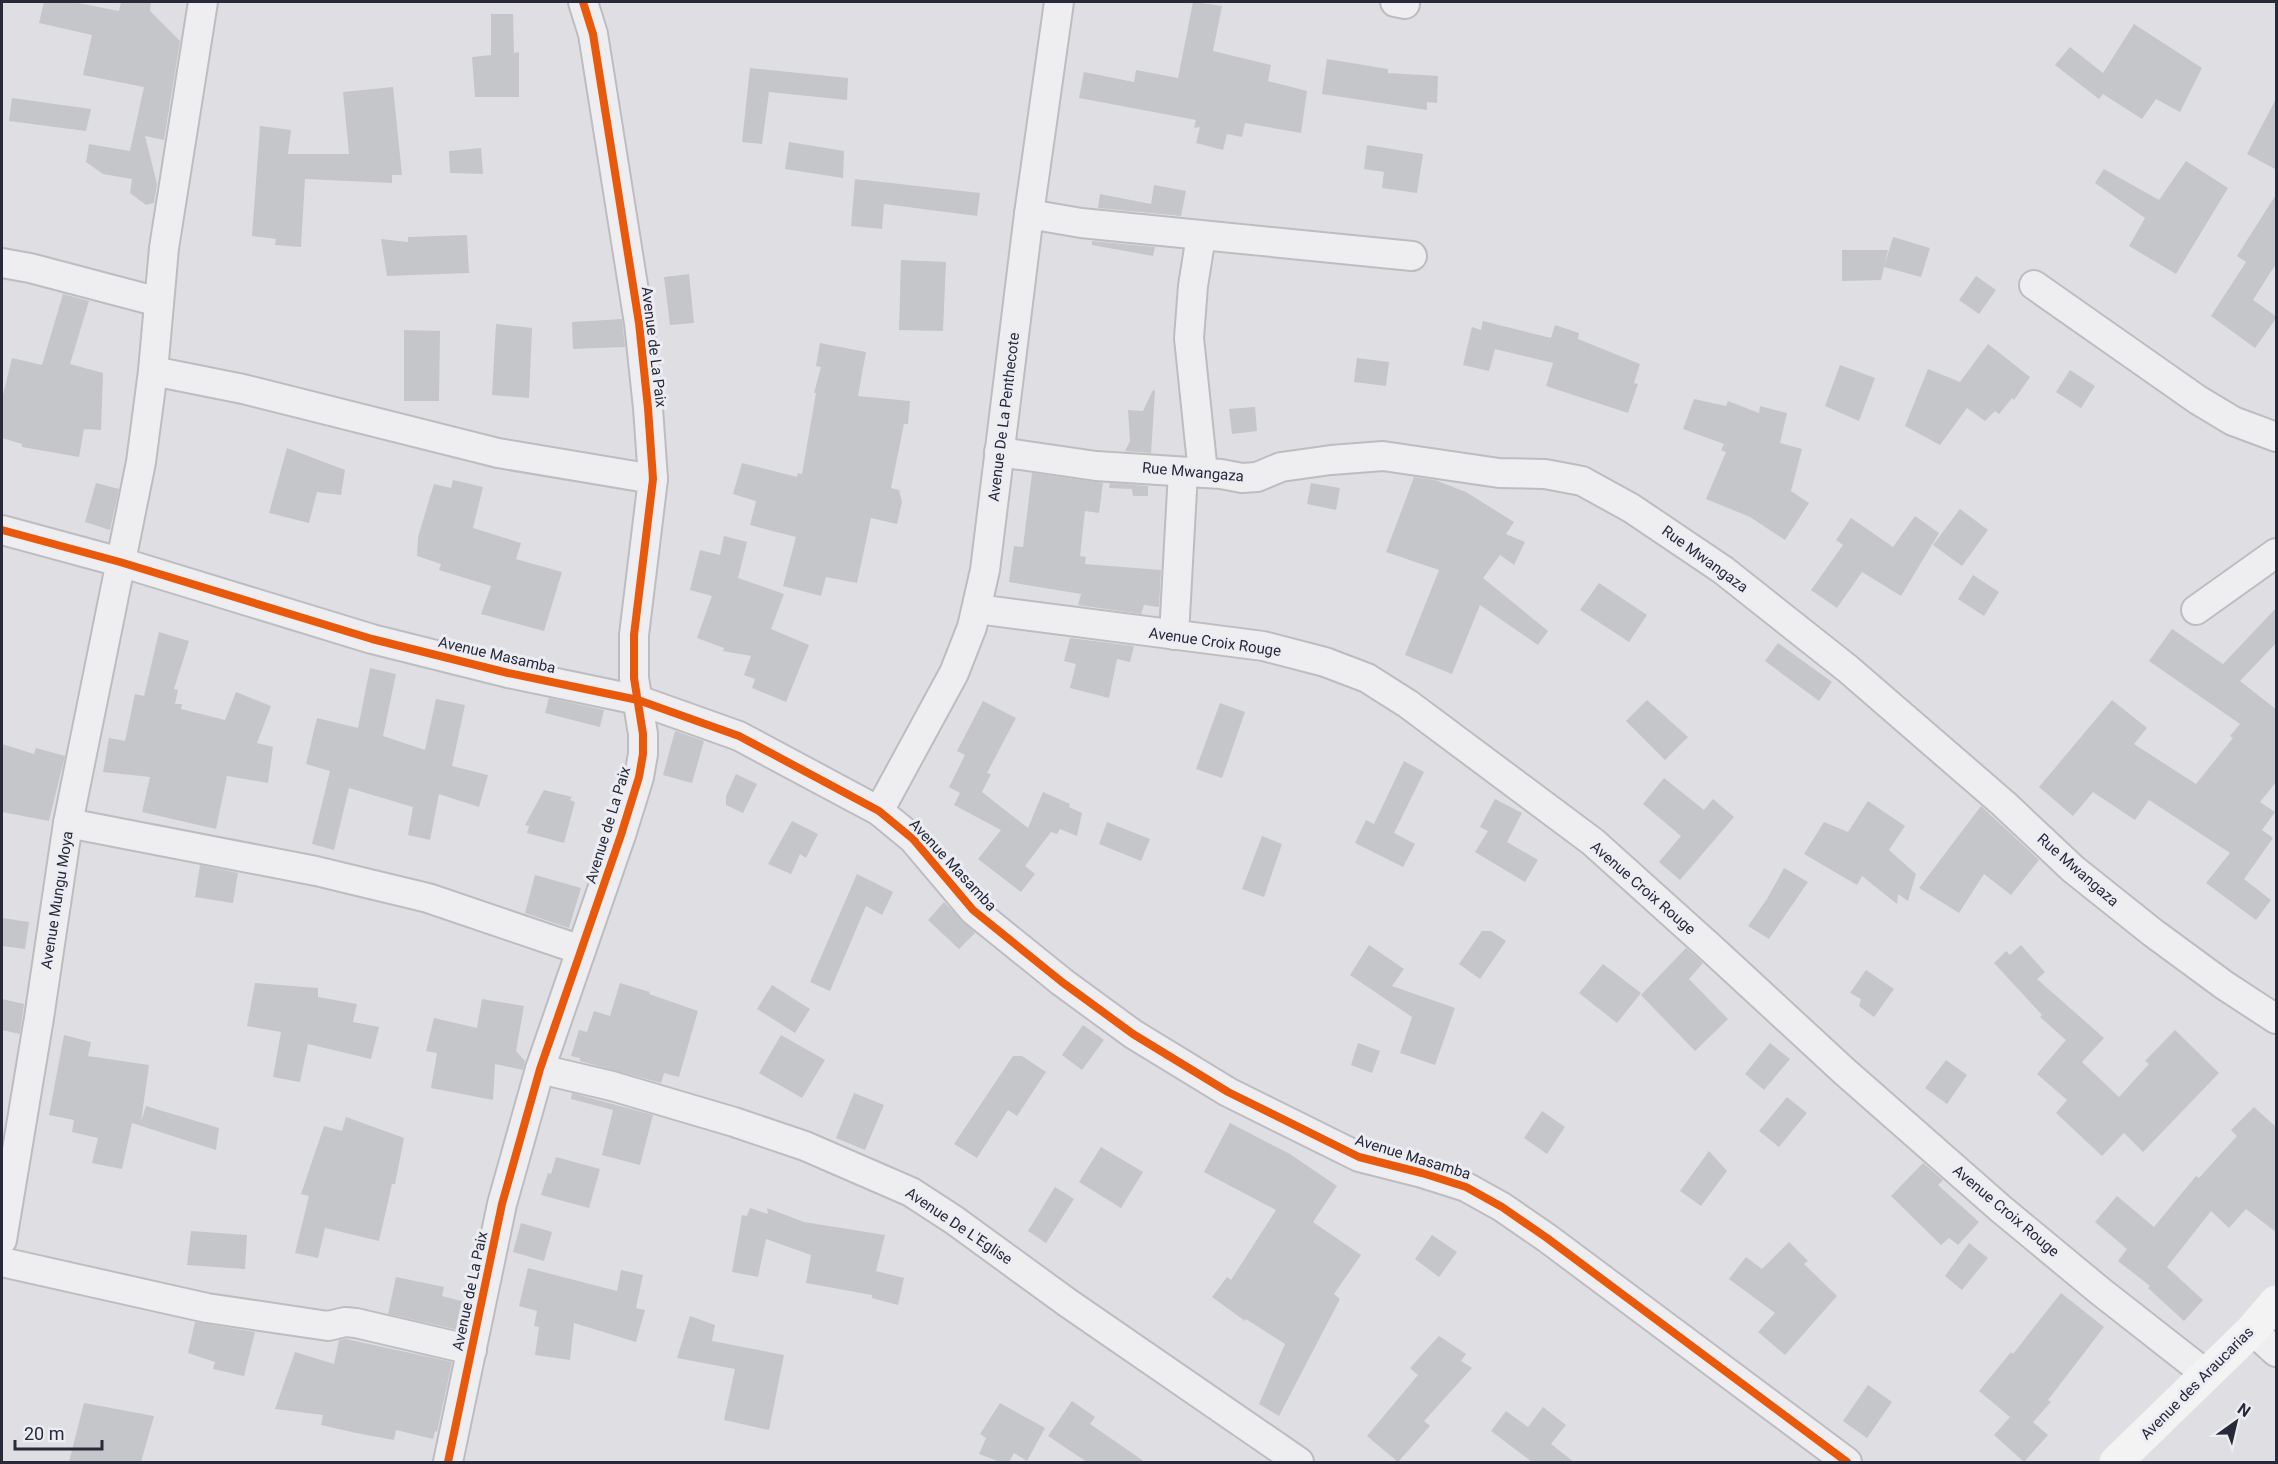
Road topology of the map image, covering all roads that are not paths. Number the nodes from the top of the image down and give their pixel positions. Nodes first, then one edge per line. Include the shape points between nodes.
1 (203, 2) edge
2 (584, 2) edge
3 (1059, 2) edge
4 (1029, 214) junction
5 (1201, 236) junction
6 (1412, 256) dead end
7 (2, 263) edge
8 (2034, 285) dead end
9 (159, 302) junction
10 (153, 371) junction
11 (2277, 437) edge
12 (999, 452) junction
13 (1193, 472) junction
14 (653, 479) junction
15 (2, 530) edge
16 (2277, 553) edge
17 (120, 562) junction
18 (977, 609) junction
19 (2196, 610) dead end
20 (1174, 636) junction
21 (638, 700) junction
22 (879, 811) junction
23 (68, 823) junction
24 (581, 950) junction
25 (2277, 1019) edge
26 (540, 1069) junction
27 (2, 1240) edge
28 (2, 1262) edge
29 (2277, 1302) edge
30 (2252, 1330) junction
31 (472, 1350) junction
32 (2277, 1352) edge
33 (2206, 1374) junction
34 (448, 1462) edge
35 (1299, 1462) edge
36 (1847, 1462) edge
37 (2116, 1462) edge

1 - 9 street, Avenue Mungu Moya
2 - 14 street, Avenue de La Paix via 593,34 639,323
3 - 4 street, Avenue De La Penthecote
4 - 5 street
4 - 12 street, Avenue De La Penthecote
5 - 6 street
5 - 13 street via 1189,338
7 - 9 street
8 - 11 street via 2198,400 2233,421
9 - 10 street, Avenue Mungu Moya
10 - 14 street via 243,389 498,453
10 - 17 street, Avenue Mungu Moya via 143,451
12 - 13 street, Rue Mwangaza via 1096,466
12 - 18 street, Avenue De La Penthecote
13 - 20 street
13 - 25 street, Rue Mwangaza via 1257,477 1281,467 1383,456 1582,481 1631,508 1723,570 1857,677 2073,869 2224,985
14 - 21 street, Avenue de La Paix via 634,635
15 - 17 street, Avenue Masamba
16 - 19 street
17 - 21 street, Avenue Masamba via 372,639
17 - 23 street, Avenue Mungu Moya
18 - 20 street, Avenue Croix Rouge
18 - 22 street, Avenue De La Penthecote via 954,673
20 - 33 street, Avenue Croix Rouge via 1263,646 1325,662 1367,678 1408,704 1593,842 2001,1209
21 - 22 street, Avenue Masamba via 739,736
21 - 24 street, Avenue de La Paix via 643,734 639,777
22 - 36 street, Avenue Masamba via 912,838 973,910 1133,1034 1228,1092 1359,1157 1466,1187 1502,1207
23 - 24 street via 316,871 417,896
23 - 27 street, Avenue Mungu Moya
24 - 26 street, Avenue de La Paix
26 - 31 street, Avenue de La Paix via 502,1204
26 - 35 street, Avenue De L'Eglise via 734,1122 805,1146 911,1192
28 - 31 street via 207,1308 328,1326 356,1323
29 - 30 street, Avenue des Araucarias
30 - 32 street
30 - 33 street, Avenue des Araucarias
31 - 34 street, Avenue de La Paix
33 - 37 street, Avenue des Araucarias

